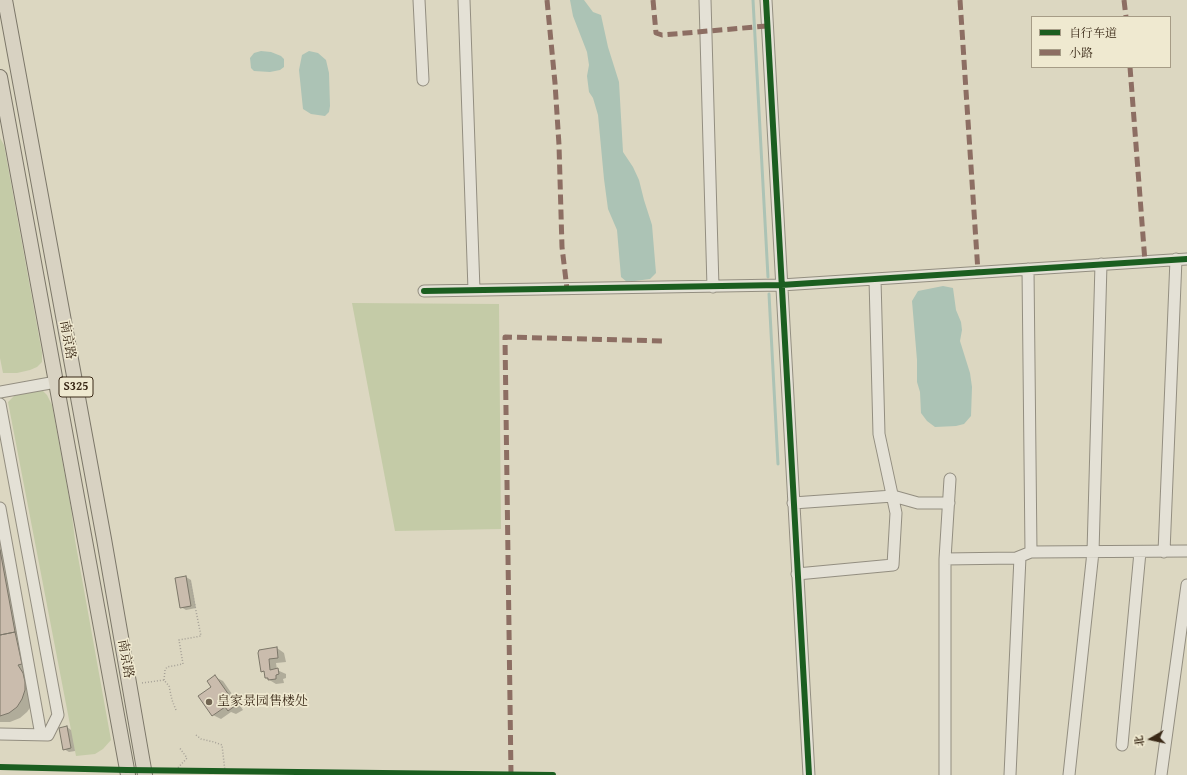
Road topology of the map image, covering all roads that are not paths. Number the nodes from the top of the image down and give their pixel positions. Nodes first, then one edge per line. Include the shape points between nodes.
1 (5, 0) edge
2 (419, 0) edge
3 (464, 0) edge
4 (705, 0) edge
5 (766, 0) edge
6 (0, 77) edge
7 (423, 80) dead end
8 (3, 111) edge
9 (1182, 259) edge
10 (1101, 264) junction
11 (1028, 269) junction
12 (875, 279) junction
13 (781, 285) junction
14 (713, 286) junction
15 (474, 290) junction
16 (424, 291) dead end
17 (56, 382) junction
18 (0, 392) edge
19 (0, 404) edge
20 (950, 479) dead end
21 (893, 496) junction
22 (793, 503) junction
23 (949, 503) junction
24 (0, 508) edge
25 (23, 528) junction
26 (2, 531) edge
27 (1187, 551) edge
28 (1093, 552) junction
29 (1140, 552) junction
30 (1164, 552) junction
31 (1026, 554) junction
32 (945, 558) junction
33 (797, 574) junction
34 (1187, 584) edge
35 (0, 734) edge
36 (41, 735) junction
37 (1122, 745) dead end
38 (128, 775) edge
39 (145, 775) edge
40 (808, 775) edge
41 (945, 775) edge
42 (1010, 775) edge
43 (1069, 775) edge
44 (1161, 775) edge

1 - 39 main road, 南京路 / S325
2 - 7 street
3 - 15 street
4 - 14 street
5 - 13 street
6 - 8 main road, 南京路 / S325
8 - 17 main road, 南京路 / S325
9 - 10 street
9 - 30 street
10 - 11 street
10 - 28 street
11 - 12 street
11 - 31 street
12 - 13 street
12 - 21 street via 879,434
13 - 14 street
13 - 22 street
14 - 15 street
15 - 16 street
17 - 18 street
17 - 38 main road, 南京路 / S325
19 - 25 street
20 - 23 street
21 - 22 street
21 - 23 street via 918,503
21 - 33 street via 896,513 893,565
22 - 33 street
23 - 32 street
24 - 26 street
25 - 26 street
25 - 36 street via 58,714 48,735
26 - 36 street
27 - 30 street
28 - 29 street
28 - 31 street
28 - 43 street
29 - 30 street
29 - 37 street
31 - 32 street via 1016,558
31 - 42 street
32 - 41 street
33 - 40 street
34 - 44 street
35 - 36 street

